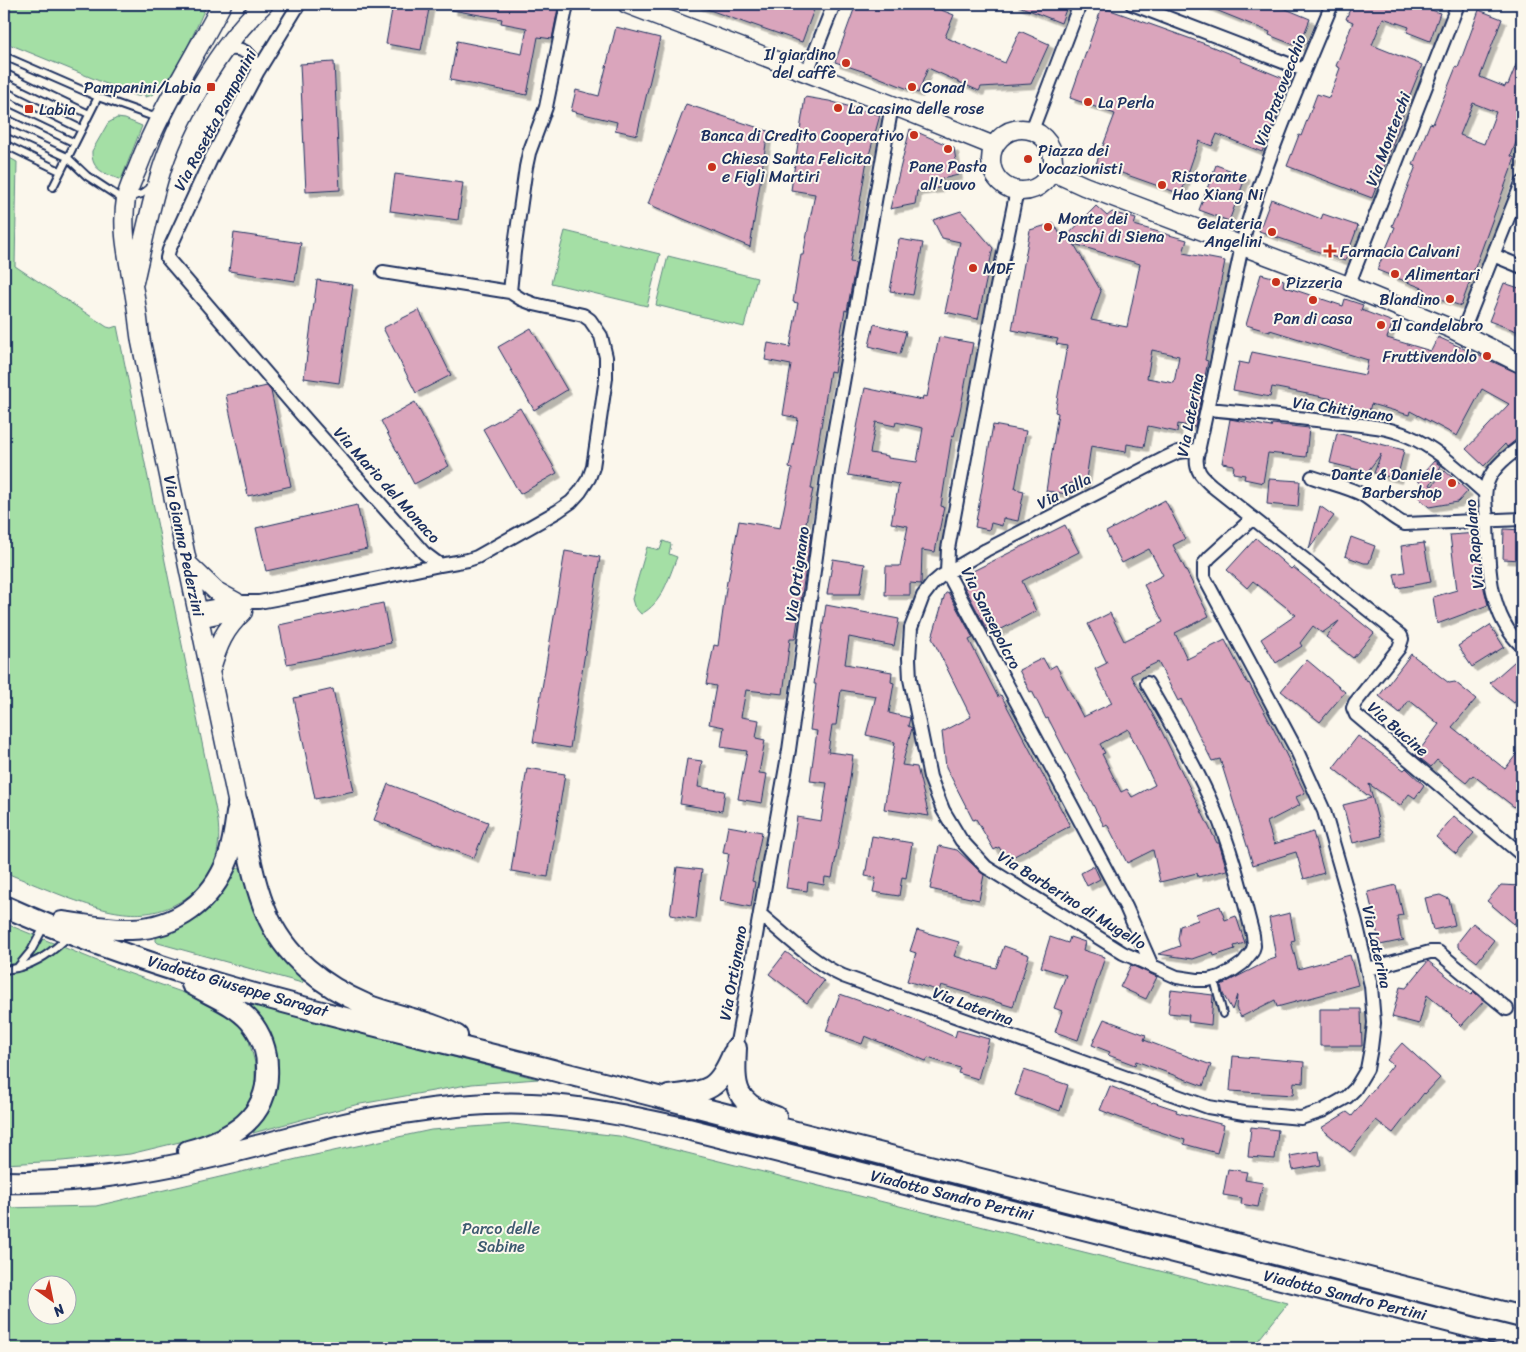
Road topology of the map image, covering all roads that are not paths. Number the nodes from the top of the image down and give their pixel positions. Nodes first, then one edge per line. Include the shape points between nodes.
1 (222, 4) edge
2 (264, 4) edge
3 (299, 4) edge
4 (567, 4) edge
5 (627, 4) edge
6 (834, 4) edge
7 (1080, 4) edge
8 (1132, 4) edge
9 (1332, 4) edge
10 (1458, 4) edge
11 (225, 50) junction
12 (4, 56) edge
13 (1304, 70) junction
14 (258, 71) junction
15 (807, 72) junction
16 (4, 74) edge
17 (4, 91) edge
18 (98, 97) junction
19 (892, 105) junction
20 (4, 109) edge
21 (89, 114) junction
22 (159, 119) junction
23 (4, 128) edge
24 (81, 129) junction
25 (1032, 130) junction
26 (75, 143) junction
27 (4, 144) edge
28 (994, 146) junction
29 (67, 157) junction
30 (60, 171) junction
31 (1051, 171) junction
32 (159, 177) junction
33 (1522, 183) edge
34 (52, 188) dead end
35 (1017, 190) junction
36 (126, 198) junction
37 (1242, 246) junction
38 (167, 255) joint
39 (1493, 255) junction
40 (1522, 267) edge
41 (383, 272) dead end
42 (133, 286) junction
43 (1348, 286) junction
44 (510, 292) junction
45 (1462, 333) junction
46 (1522, 364) edge
47 (1208, 409) junction
48 (1522, 446) edge
49 (1199, 450) junction
50 (1312, 477) dead end
51 (1485, 493) junction
52 (1253, 518) junction
53 (1522, 519) edge
54 (1486, 520) junction
55 (187, 564) junction
56 (440, 565) junction
57 (948, 572) junction
58 (239, 607) junction
59 (199, 615) junction
60 (1522, 646) edge
61 (211, 669) junction
62 (1147, 683) dead end
63 (238, 805) junction
64 (1522, 855) edge
65 (4, 906) edge
66 (760, 914) junction
67 (39, 921) junction
68 (71, 934) junction
69 (163, 966) junction
70 (1152, 966) junction
71 (17, 968) junction
72 (1368, 969) junction
73 (4, 970) edge
74 (1214, 979) junction
75 (1507, 1010) dead end
76 (1223, 1014) dead end
77 (736, 1048) junction
78 (477, 1051) junction
79 (656, 1097) junction
80 (838, 1143) junction
81 (103, 1177) junction
82 (4, 1182) edge
83 (1522, 1316) edge
84 (1498, 1334) junction
85 (1522, 1340) edge
86 (1522, 1345) edge

1 - 22 street, Via Gianna Pederzini
2 - 11 street, Via Gianna Pederzini via 245,22
3 - 14 street, Via Rosetta Pampanini
4 - 44 street via 546,107 526,167
5 - 15 street
6 - 15 street
7 - 25 street
8 - 13 street
9 - 13 street, Via Pratovecchio
10 - 43 street, Via Monterchi
11 - 14 street via 236,48 247,53
11 - 32 street, Via Gianna Pederzini via 187,110
12 - 18 lane
13 - 37 street, Via Pratovecchio via 1255,200
14 - 38 street, Via Rosetta Pampanini via 201,179
15 - 19 street
16 - 21 lane
17 - 24 lane
18 - 21 lane
18 - 22 lane
19 - 28 street
19 - 66 street, Via Ortignano via 830,456 789,750
20 - 26 lane
21 - 24 lane
22 - 36 street, Via Gianna Pederzini
23 - 29 lane
24 - 26 lane
25 - 28 street via 1012,130
25 - 31 street via 1047,141 1052,150
26 - 29 lane
27 - 30 lane
28 - 35 street via 993,171 1003,183
29 - 30 lane
29 - 36 lane via 87,176 119,197
30 - 34 lane
31 - 35 street via 1048,178 1034,188
31 - 37 street
32 - 36 lane via 142,194
32 - 42 street, Via Gianna Pederzini
33 - 39 street
35 - 57 street, Via Sansepolcro via 948,549
36 - 42 street, Via Gianna Pederzini via 125,241
37 - 43 street
37 - 47 street, Via Laterina
38 - 56 street, Via Mario del Monaco via 302,415 424,552
39 - 40 street
39 - 45 street
41 - 44 street, Via Mario del Monaco
42 - 55 street, Via Gianna Pederzini via 141,342
43 - 45 street
44 - 56 street, Via Mario del Monaco via 534,304 583,315 600,336 606,357 606,378 593,466 580,492 558,512 477,557
45 - 46 street
47 - 49 street, Via Laterina
47 - 51 street, Via Chitignano via 1392,430 1429,448
48 - 51 street, Via Rapolano via 1496,469
49 - 52 street, Via Laterina via 1198,472
49 - 57 street, Via Talla via 1178,452 1151,464
50 - 54 street via 1361,494 1400,523
51 - 54 street, Via Rapolano
52 - 64 street, Via Bucine via 1401,636 1399,648 1354,703 1356,715
52 - 72 street, Via Laterina via 1207,560 1204,577 1283,722 1318,795
53 - 54 street
54 - 60 street, Via Rapolano via 1488,559 1497,606
55 - 58 street
55 - 59 street, Via Gianna Pederzini
56 - 58 street
57 - 70 street, Via Sansepolcro via 1126,907
57 - 70 street, Via Barberino di Mugello via 927,590 916,611 909,636 910,679 922,743 930,777 943,810 961,840 986,867 1110,945
58 - 59 street
58 - 61 street via 223,634
59 - 61 street, Via Gianna Pederzini
61 - 63 street, Via Gianna Pederzini
62 - 74 street, Via Barberino di Mugello via 1197,771 1216,812 1253,934 1253,949 1247,959
63 - 67 main road via 231,847 217,882 181,917 158,926 125,929
63 - 78 main road via 263,904 276,932 299,962 322,981 352,998 442,1028
65 - 67 main road, Viadotto Giuseppe Saragat
66 - 72 street, Via Laterina via 828,969 855,981 1208,1107 1294,1119 1312,1115 1347,1097 1364,1076 1371,1048 1374,1012
66 - 77 street, Via Ortignano
67 - 68 main road, Viadotto Giuseppe Saragat
67 - 71 lane via 31,951
68 - 69 main road, Viadotto Giuseppe Saragat
68 - 71 lane via 44,958
69 - 78 main road, Viadotto Giuseppe Saragat
69 - 81 main road via 236,1008 250,1021 261,1040 266,1058 264,1094 250,1120 222,1138 200,1148 141,1163
70 - 74 street, Via Barberino di Mugello via 1177,977
71 - 73 lane
72 - 75 street via 1438,952
74 - 76 lane
77 - 79 main road via 725,1073 714,1085 700,1092
77 - 80 main road via 737,1084 749,1105
78 - 79 main road, Viadotto Sandro Pertini
79 - 80 main road, Viadotto Sandro Pertini
80 - 83 main road, Viadotto Sandro Pertini
81 - 82 main road
81 - 84 main road, Viadotto Sandro Pertini via 168,1167 375,1118 448,1107 525,1104 583,1108 713,1134
84 - 85 main road, Viadotto Sandro Pertini
84 - 86 main road

